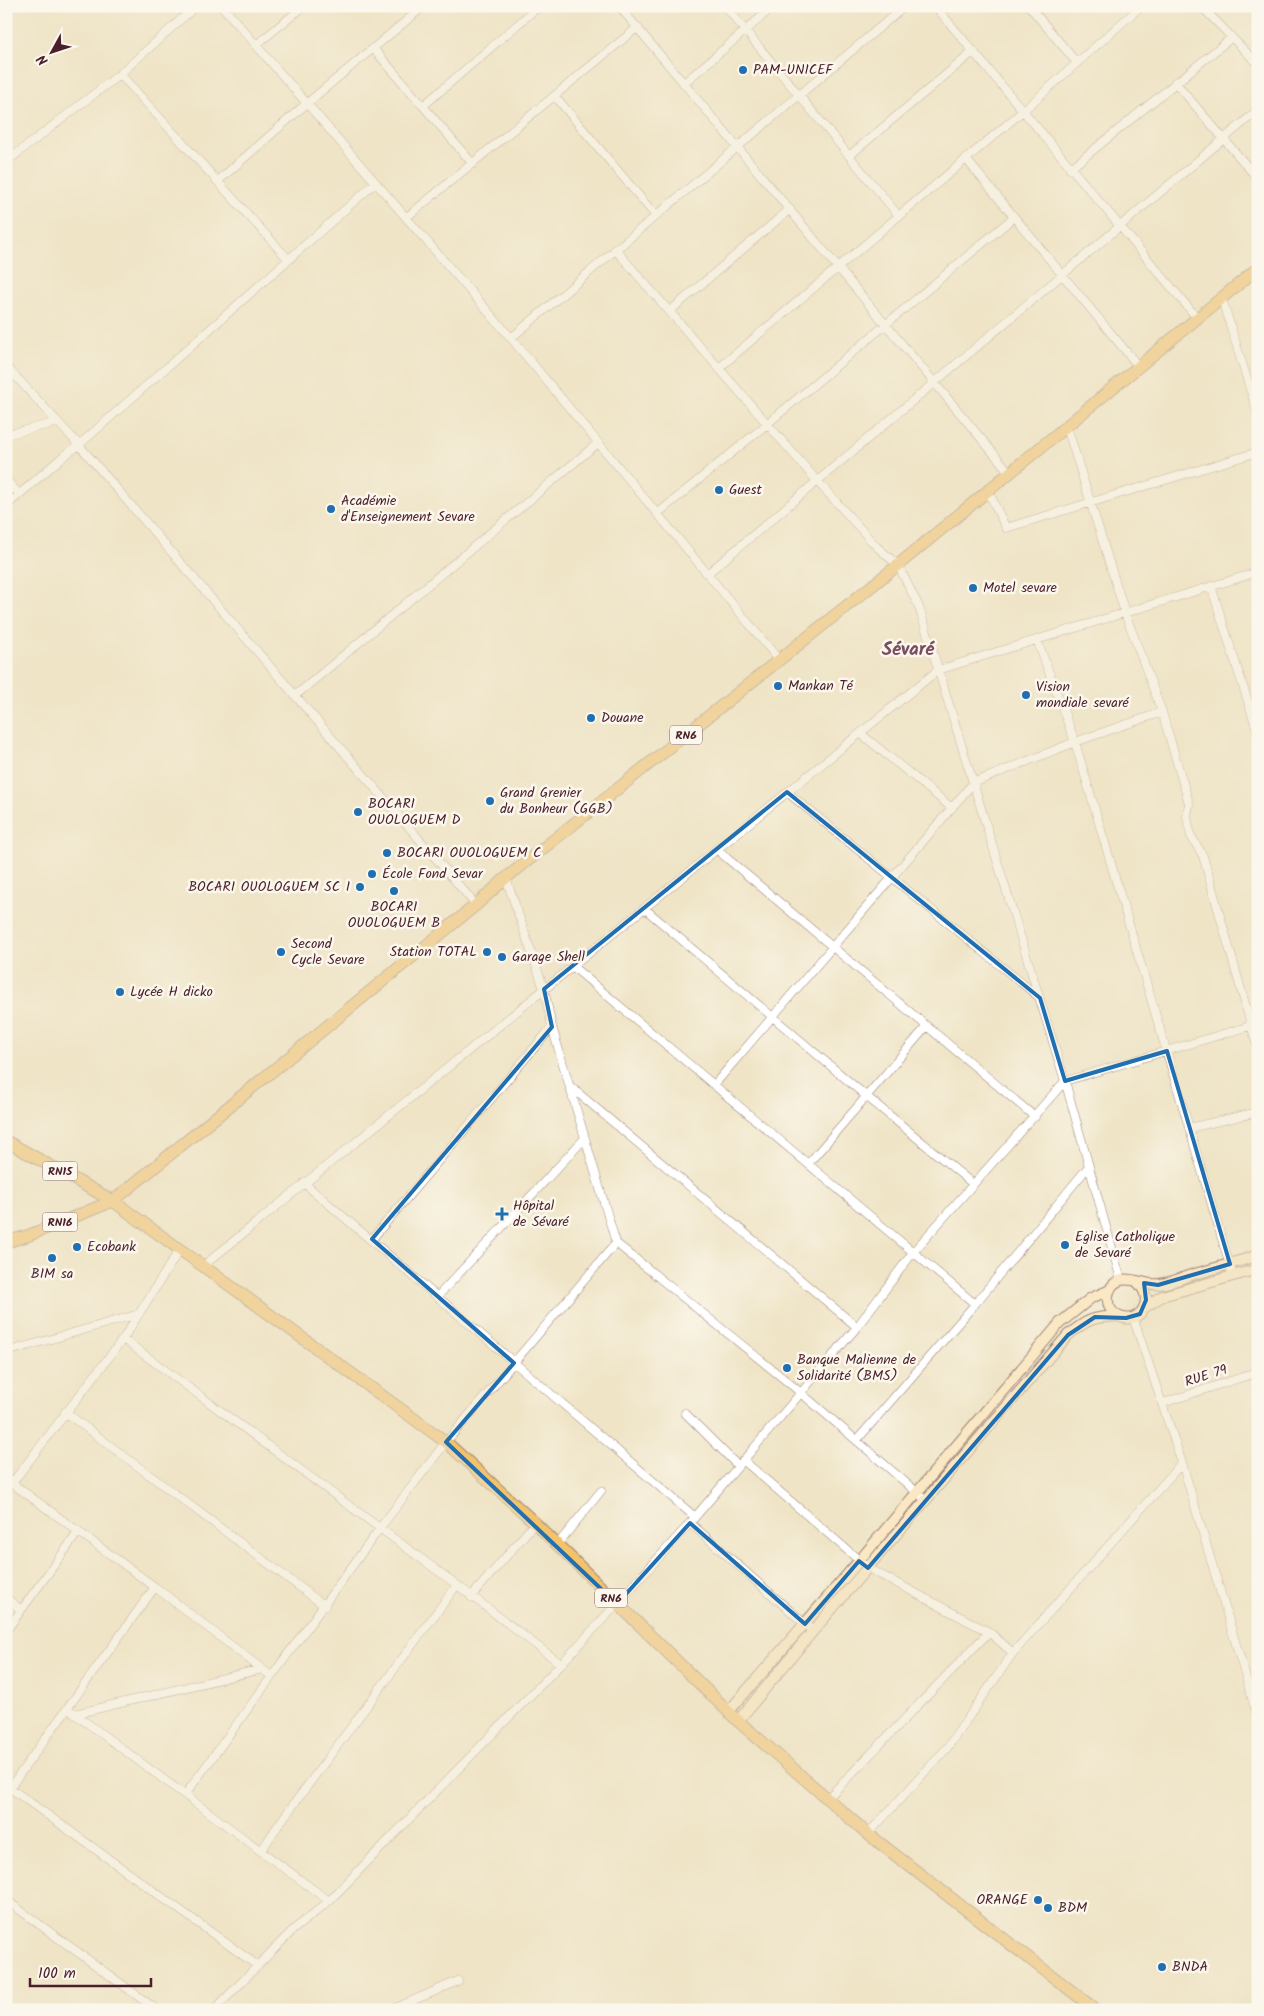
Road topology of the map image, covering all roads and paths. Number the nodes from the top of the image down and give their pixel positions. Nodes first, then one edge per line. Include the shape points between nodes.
1 (196, 6) edge
2 (222, 6) edge
3 (304, 6) edge
4 (424, 6) edge
5 (539, 6) edge
6 (619, 6) edge
7 (724, 6) edge
8 (774, 6) edge
9 (905, 6) edge
10 (935, 6) edge
11 (1029, 6) edge
12 (1141, 6) edge
13 (1201, 6) edge
14 (638, 27) junction
15 (746, 31) junction
16 (1231, 38) junction
17 (256, 45) junction
18 (373, 48) junction
19 (974, 51) junction
20 (1077, 63) junction
21 (1258, 64) edge
22 (120, 74) junction
23 (1175, 82) junction
24 (684, 83) junction
25 (800, 95) junction
26 (555, 96) junction
27 (306, 104) junction
28 (423, 106) junction
29 (1024, 110) junction
30 (1258, 110) edge
31 (1223, 139) junction
32 (738, 146) junction
33 (849, 156) junction
34 (966, 159) junction
35 (6, 162) edge
36 (473, 164) junction
37 (1070, 169) junction
38 (1258, 180) edge
39 (218, 181) junction
40 (375, 183) junction
41 (790, 208) junction
42 (655, 215) junction
43 (899, 216) junction
44 (407, 217) junction
45 (1014, 217) junction
46 (1120, 227) junction
47 (615, 249) junction
48 (289, 260) junction
49 (838, 267) junction
50 (1258, 268) edge
51 (1062, 275) junction
52 (1222, 299) junction
53 (670, 311) junction
54 (1198, 319) junction
55 (887, 325) junction
56 (511, 338) junction
57 (6, 366) edge
58 (1139, 367) junction
59 (719, 368) junction
60 (935, 383) junction
61 (1258, 414) edge
62 (58, 422) junction
63 (768, 424) junction
64 (1067, 427) junction
65 (6, 435) edge
66 (598, 443) junction
67 (79, 445) junction
68 (1258, 452) edge
69 (1010, 473) junction
70 (6, 480) edge
71 (818, 482) junction
72 (988, 491) junction
73 (19, 494) junction
74 (1091, 503) junction
75 (6, 506) edge
76 (657, 514) junction
77 (898, 566) junction
78 (1258, 572) edge
79 (707, 574) junction
80 (1211, 586) junction
81 (1125, 612) junction
82 (1037, 640) junction
83 (780, 661) junction
84 (938, 670) junction
85 (296, 695) junction
86 (1162, 712) junction
87 (860, 733) junction
88 (1258, 733) edge
89 (1075, 742) junction
90 (974, 783) junction
91 (787, 792) junction
92 (952, 808) junction
93 (716, 849) junction
94 (506, 878) junction
95 (892, 878) junction
96 (476, 905) junction
97 (644, 908) junction
98 (833, 947) junction
99 (572, 966) junction
100 (544, 989) junction
101 (1040, 998) junction
102 (772, 1017) junction
103 (927, 1026) junction
104 (1250, 1026) junction
105 (552, 1027) junction
106 (1258, 1050) edge
107 (1167, 1051) junction
108 (1065, 1081) junction
109 (714, 1085) junction
110 (571, 1087) junction
111 (866, 1096) junction
112 (1258, 1112) edge
113 (1035, 1117) junction
114 (1189, 1128) junction
115 (585, 1138) junction
116 (6, 1141) edge
117 (808, 1164) junction
118 (1088, 1167) junction
119 (304, 1183) junction
120 (973, 1184) junction
121 (113, 1201) junction
122 (372, 1238) junction
123 (6, 1242) edge
124 (616, 1243) junction
125 (180, 1249) junction
126 (914, 1251) junction
127 (1258, 1255) edge
128 (1230, 1264) junction
129 (203, 1266) junction
130 (1258, 1269) edge
131 (1233, 1276) junction
132 (1121, 1280) junction
133 (1136, 1282) junction
134 (1110, 1290) junction
135 (437, 1297) junction
136 (975, 1304) junction
137 (1144, 1308) junction
138 (139, 1314) junction
139 (1118, 1316) junction
140 (1133, 1317) junction
141 (857, 1327) junction
142 (123, 1339) junction
143 (6, 1352) edge
144 (514, 1363) junction
145 (1258, 1372) edge
146 (800, 1392) junction
147 (1162, 1403) junction
148 (65, 1412) junction
149 (684, 1413) dead end
150 (857, 1440) junction
151 (446, 1442) junction
152 (741, 1463) junction
153 (1182, 1463) junction
154 (9, 1481) edge
155 (601, 1491) dead end
156 (917, 1492) junction
157 (926, 1500) junction
158 (692, 1520) junction
159 (535, 1523) junction
160 (380, 1528) junction
161 (78, 1531) junction
162 (557, 1545) junction
163 (859, 1561) junction
164 (868, 1568) junction
165 (457, 1585) junction
166 (155, 1587) junction
167 (471, 1597) junction
168 (6, 1598) edge
169 (618, 1604) junction
170 (325, 1606) junction
171 (20, 1609) junction
172 (809, 1628) junction
173 (6, 1631) edge
174 (989, 1632) junction
175 (1013, 1653) junction
176 (561, 1664) junction
177 (262, 1670) junction
178 (271, 1676) junction
179 (729, 1711) junction
180 (72, 1712) junction
181 (1258, 1718) edge
182 (738, 1721) junction
183 (8, 1790) edge
184 (185, 1795) junction
185 (828, 1798) junction
186 (868, 1834) junction
187 (261, 1851) junction
188 (6, 1900) edge
189 (329, 1901) junction
190 (258, 1966) junction
191 (458, 1981) dead end
192 (157, 2010) edge
193 (214, 2010) edge
194 (391, 2010) edge
195 (1096, 2010) edge

1 - 22 street
2 - 17 street
3 - 17 street
4 - 18 street
5 - 28 street
6 - 14 street
7 - 15 street
8 - 15 street
9 - 25 street
10 - 19 street
11 - 20 street
12 - 20 street
13 - 16 street
14 - 24 street
14 - 26 street
15 - 24 street
15 - 25 street
16 - 21 street
16 - 23 street
17 - 27 street
18 - 27 street
18 - 28 street
19 - 29 street
19 - 33 street
20 - 29 street
22 - 35 street
22 - 39 street
23 - 31 street
23 - 37 street
24 - 32 street
25 - 32 street
25 - 33 street
26 - 36 street
26 - 42 street
27 - 39 street
27 - 40 street
28 - 36 street
29 - 34 street
29 - 37 street
30 - 31 street
31 - 38 street
31 - 46 street
32 - 41 street
32 - 42 street
33 - 43 street
34 - 43 street
34 - 45 street
36 - 44 street
37 - 46 street
39 - 48 street
40 - 44 street
40 - 48 street
41 - 49 street
41 - 53 street
42 - 47 street
43 - 49 street
44 - 56 street
45 - 51 street
45 - 55 street
46 - 51 street
46 - 54 street
47 - 53 street
47 - 56 street
48 - 67 street
49 - 55 street
49 - 59 street
50 - 52 main road, RN6
51 - 58 street
51 - 60 street
52 - 54 main road, RN6
52 - 61 street
53 - 59 street
54 - 58 main road, RN6
55 - 60 street
55 - 63 street
56 - 66 street
57 - 62 street
58 - 64 main road, RN6
59 - 63 street
60 - 69 street
60 - 71 street
62 - 65 street
62 - 67 street
63 - 71 street
63 - 76 street
64 - 69 main road, RN6
64 - 74 street
66 - 76 street
66 - 85 street
67 - 73 street
67 - 85 street
68 - 74 street
69 - 72 main road, RN6
70 - 73 street
71 - 77 street via 877,548
71 - 79 street
72 - 74 street via 1006,528
72 - 77 main road, RN6
73 - 75 street
74 - 81 street
76 - 79 street
77 - 83 main road, RN6
77 - 84 street via 919,607
78 - 80 street
79 - 83 street
80 - 81 street
80 - 88 street
81 - 82 street
81 - 86 street
82 - 84 street
82 - 89 street
83 - 94 main road, RN6
84 - 87 street
84 - 90 street
85 - 96 street
86 - 89 street
86 - 104 street via 1189,802 1188,825 1203,856
87 - 91 street
87 - 92 street
89 - 90 street
89 - 107 street
90 - 92 street
90 - 101 street
91 - 93 street
91 - 95 street
92 - 95 street
93 - 97 street
93 - 98 street
94 - 96 main road, RN6
94 - 100 street
95 - 98 street
95 - 101 street
96 - 121 main road, RN6
97 - 99 street
97 - 102 street
98 - 102 street
98 - 103 street
99 - 100 street
99 - 109 street
100 - 105 street
100 - 119 street
101 - 108 street
102 - 109 street
102 - 111 street
103 - 111 street
103 - 113 street
104 - 106 street
104 - 107 street
105 - 110 street
105 - 122 street
107 - 108 street
107 - 114 street
108 - 113 street
108 - 118 street
109 - 117 street
110 - 115 street
110 - 141 street
111 - 117 street
111 - 120 street
112 - 114 street
113 - 120 street
114 - 128 street
115 - 124 street
115 - 135 street
116 - 121 main road, RN15
117 - 126 street
118 - 132 street
118 - 136 street
119 - 122 street
119 - 129 street
120 - 126 street
121 - 123 main road, RN16
121 - 125 main road, RN6
122 - 135 street
124 - 144 street
124 - 146 street
125 - 129 main road, RN6
125 - 138 street
126 - 136 street
126 - 141 street
127 - 128 street
128 - 131 street
128 - 133 street via 1158,1285
129 - 151 main road, RN6
130 - 131 street
131 - 137 street via 1162,1296
132 - 133 street
132 - 134 street
133 - 137 street via 1146,1293
134 - 139 street via 1109,1305
134 - 156 street via 1083,1304 1060,1323
135 - 144 street
136 - 150 street
137 - 140 street
138 - 142 street
138 - 143 street
139 - 140 street
139 - 157 street via 1095,1317 1068,1334
140 - 147 street
141 - 146 street
142 - 148 street
142 - 160 street
144 - 151 street
144 - 158 street
145 - 147 street, RUE 79
146 - 150 street
146 - 152 street
147 - 153 street
148 - 154 street
148 - 170 street
149 - 152 street
150 - 156 street
151 - 159 main road, RN6
151 - 160 street
152 - 158 street
152 - 163 street
153 - 175 street
153 - 181 street
154 - 161 street
155 - 162 street
156 - 157 street
156 - 163 street
157 - 164 street
158 - 169 street
158 - 172 street
159 - 162 main road, RN6
159 - 167 street
160 - 165 street
160 - 170 street
161 - 166 street
161 - 171 street
162 - 169 main road, RN6
163 - 164 street
163 - 172 street
164 - 172 street
164 - 174 street
165 - 167 street
165 - 187 street
166 - 177 street
166 - 180 street
167 - 176 street
168 - 171 street
169 - 176 street
169 - 179 main road, RN6
170 - 178 street
171 - 173 street
172 - 179 street
172 - 182 street
174 - 175 street
174 - 185 street
175 - 186 street via 947,1748
176 - 189 street
177 - 178 street
177 - 180 street
178 - 184 street
179 - 182 main road, RN6
180 - 183 street
180 - 184 street
182 - 185 main road, RN6
183 - 190 street
184 - 187 street
185 - 186 main road, RN6
186 - 195 main road, RN6
187 - 189 street
188 - 192 street
189 - 190 street via 293,1930
190 - 193 street
191 - 194 street

